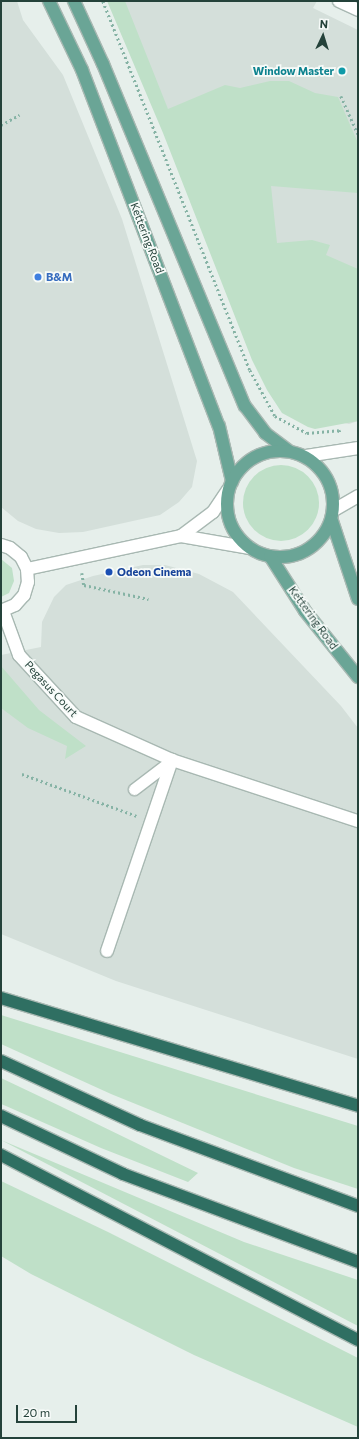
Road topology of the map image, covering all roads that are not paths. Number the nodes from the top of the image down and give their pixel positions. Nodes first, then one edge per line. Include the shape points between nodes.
1 (49, 1) edge
2 (74, 1) edge
3 (339, 1) edge
4 (358, 10) edge
5 (358, 448) edge
6 (289, 450) junction
7 (306, 456) junction
8 (230, 485) junction
9 (358, 496) edge
10 (333, 516) junction
11 (180, 536) junction
12 (1, 545) edge
13 (250, 548) junction
14 (270, 556) junction
15 (27, 569) junction
16 (358, 599) edge
17 (2, 611) edge
18 (358, 677) edge
19 (172, 760) junction
20 (134, 789) dead end
21 (358, 821) edge
22 (107, 951) dead end
23 (1, 998) edge
24 (1, 1061) edge
25 (318, 1095) junction
26 (358, 1100) edge
27 (358, 1106) edge
28 (1, 1116) edge
29 (1, 1155) edge
30 (358, 1206) edge
31 (358, 1262) edge
32 (358, 1340) edge

1 - 8 main road, Kettering Road via 82,70 216,418
2 - 6 main road via 103,64 245,406 265,433
3 - 4 street
5 - 7 street
6 - 7 main road
6 - 8 main road via 255,456 242,467
7 - 10 main road via 319,466 328,479 333,494
8 - 11 street via 213,512
8 - 13 main road via 227,506 230,523 238,537
9 - 10 street
10 - 14 main road via 325,534 314,546 301,554 286,557
10 - 16 main road
11 - 13 street
11 - 15 street
12 - 15 street via 10,548 21,557
13 - 14 main road
14 - 18 main road, Kettering Road via 305,611
15 - 17 street via 28,582 24,595 15,605
17 - 19 street, Pegasus Court via 19,655 76,717
19 - 20 lane
19 - 21 street, Pegasus Court
19 - 22 street
23 - 25 highway
24 - 30 highway via 140,1125
25 - 26 highway
25 - 27 highway
28 - 31 highway via 123,1174
29 - 32 highway

